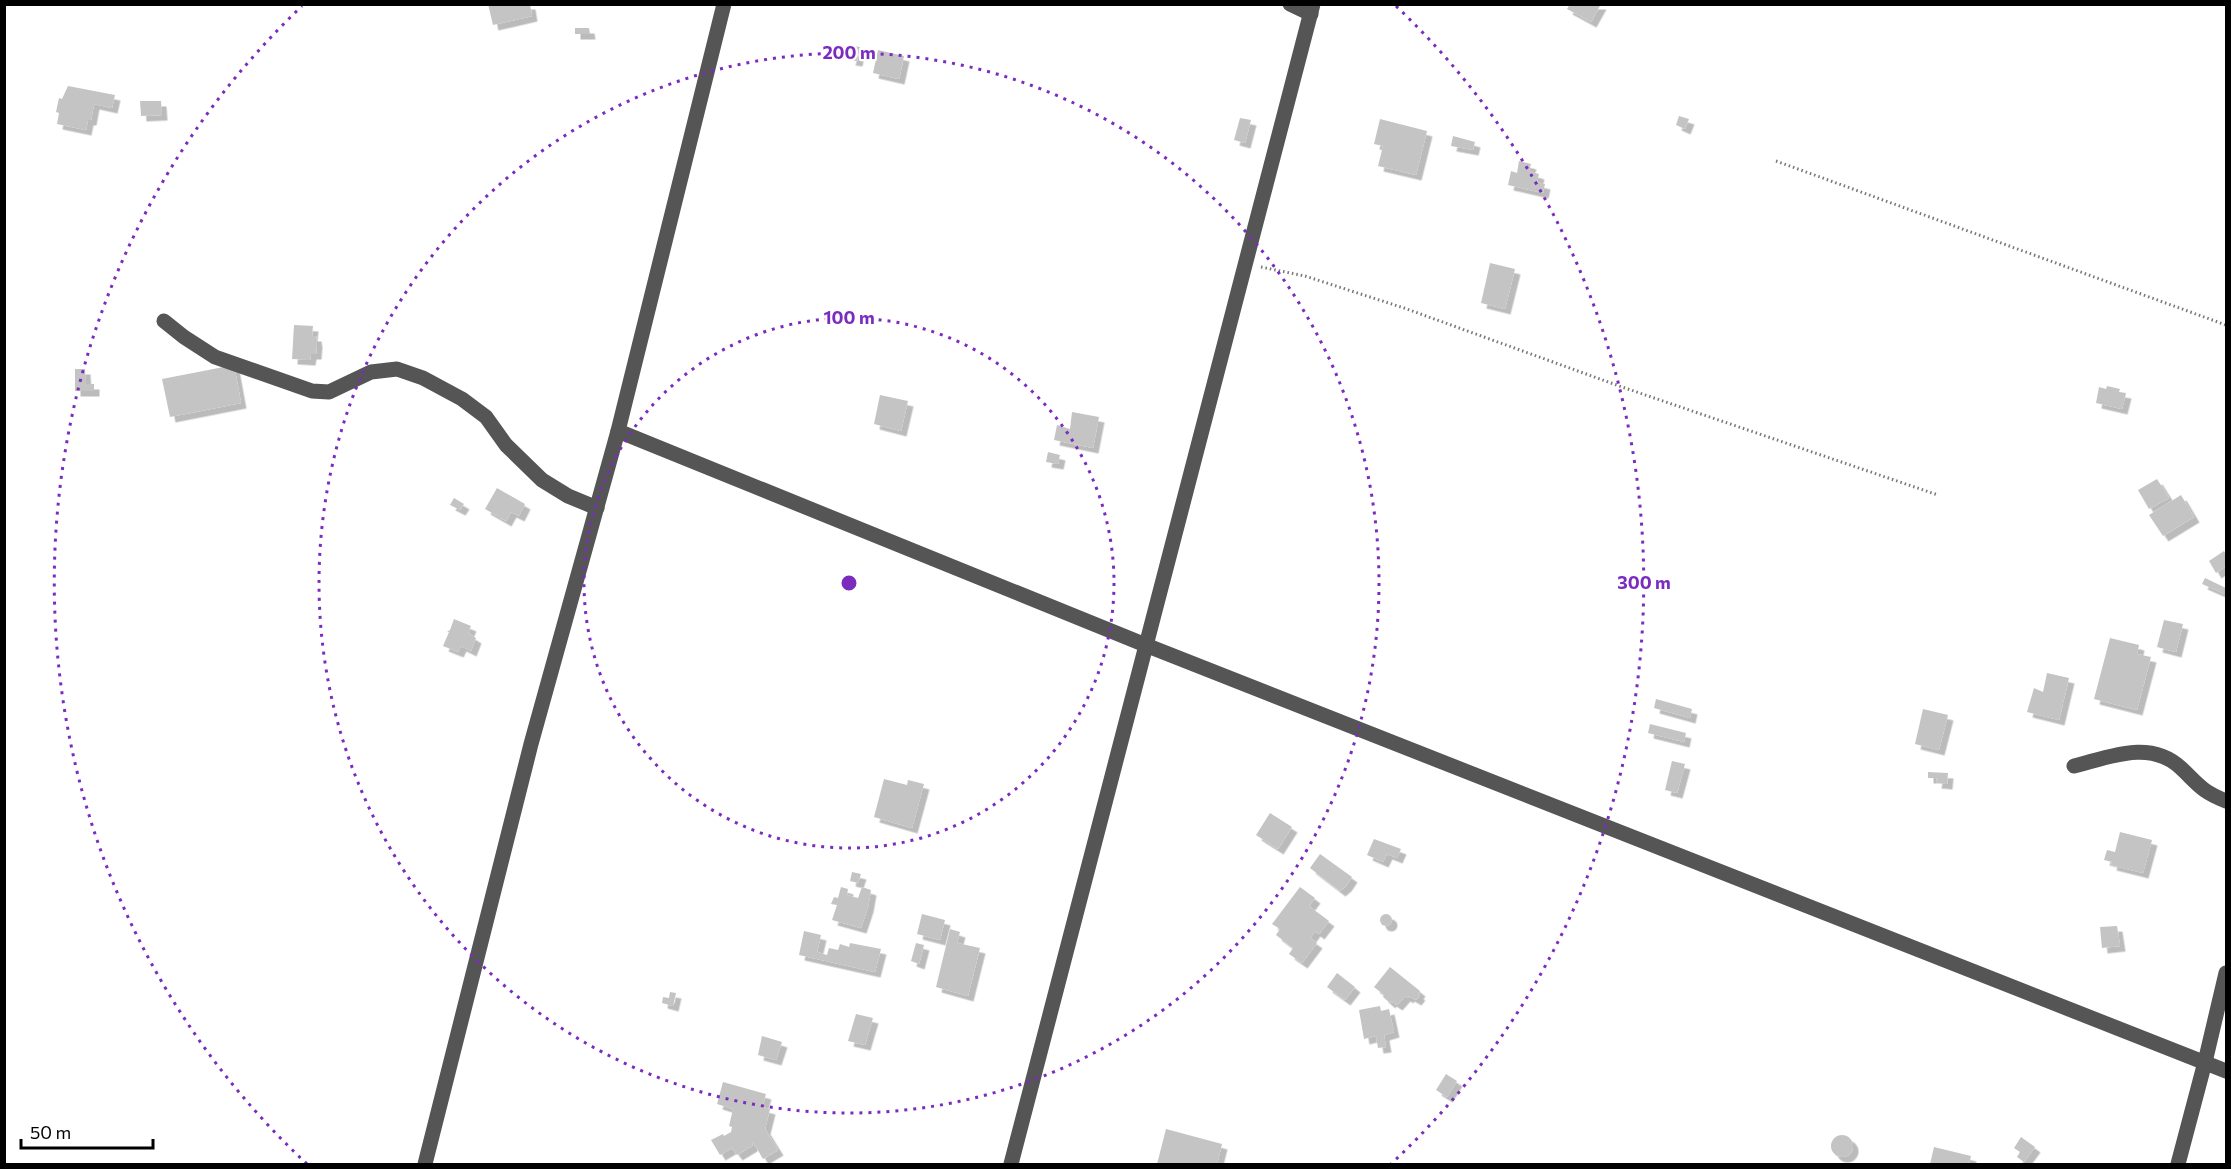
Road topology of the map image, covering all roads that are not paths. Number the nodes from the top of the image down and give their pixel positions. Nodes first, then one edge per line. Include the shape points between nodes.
1 (724, 4) edge
2 (1290, 4) edge
3 (1312, 9) edge
4 (164, 321) dead end
5 (618, 431) junction
6 (597, 508) junction
7 (1148, 646) junction
8 (2074, 766) dead end
9 (2226, 801) edge
10 (2226, 973) edge
11 (2205, 1062) junction
12 (2226, 1071) edge
13 (425, 1164) edge
14 (1011, 1164) edge
15 (2178, 1164) edge

1 - 5 street
2 - 3 street
3 - 7 street
4 - 6 street via 215,357 312,391 329,392 371,372 397,369 423,378 486,417 506,445 542,480
5 - 6 street
5 - 7 street
6 - 13 street via 531,744
7 - 11 street
7 - 14 street
8 - 9 street via 2127,752 2149,752 2167,757 2195,784
10 - 11 street
11 - 12 street
11 - 15 street

